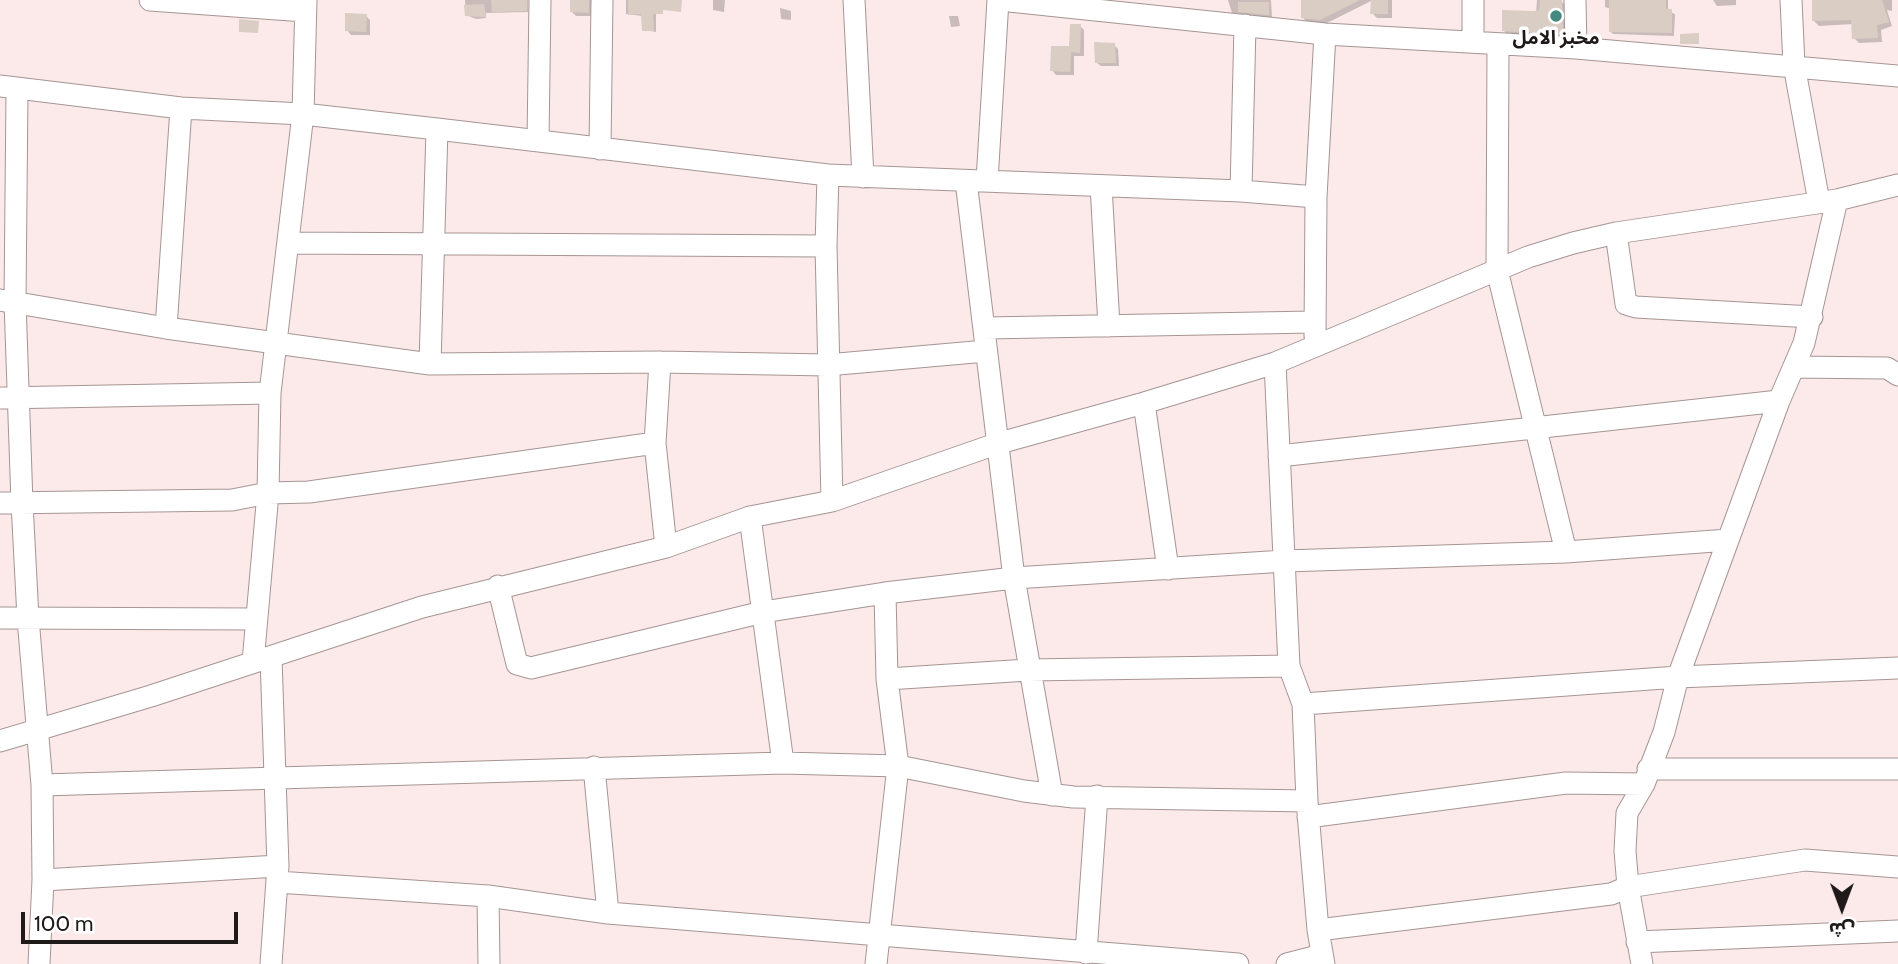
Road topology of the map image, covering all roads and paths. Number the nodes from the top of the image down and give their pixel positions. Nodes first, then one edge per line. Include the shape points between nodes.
1 (150, 0) edge
2 (540, 0) edge
3 (602, 0) edge
4 (854, 0) edge
5 (999, 0) edge
6 (1473, 0) edge
7 (1574, 0) edge
8 (1791, 0) edge
9 (306, 6) edge
10 (1175, 9) edge
11 (1245, 25) junction
12 (1325, 34) junction
13 (1473, 42) junction
14 (1498, 44) junction
15 (1576, 48) junction
16 (1794, 65) junction
17 (1898, 76) edge
18 (8, 88) edge
19 (181, 108) junction
20 (303, 114) junction
21 (437, 129) junction
22 (538, 141) junction
23 (600, 149) junction
24 (828, 175) junction
25 (863, 177) junction
26 (977, 181) junction
27 (1898, 185) edge
28 (1101, 186) junction
29 (7, 187) edge
30 (1241, 191) junction
31 (1316, 197) junction
32 (1828, 201) junction
33 (1616, 233) junction
34 (290, 243) junction
35 (434, 243) junction
36 (825, 246) junction
37 (1497, 270) junction
38 (7, 301) edge
39 (1812, 317) junction
40 (1108, 326) junction
41 (166, 328) junction
42 (986, 328) junction
43 (1315, 333) junction
44 (276, 342) junction
45 (986, 351) junction
46 (660, 362) junction
47 (1275, 363) junction
48 (430, 364) junction
49 (827, 365) junction
50 (1794, 367) junction
51 (1898, 375) edge
52 (270, 393) junction
53 (10, 398) edge
54 (1779, 401) junction
55 (1144, 403) junction
56 (1535, 426) junction
57 (656, 443) junction
58 (996, 444) junction
59 (1279, 456) junction
60 (268, 493) junction
61 (832, 501) junction
62 (0, 503) edge
63 (22, 503) junction
64 (750, 517) junction
65 (1728, 540) junction
66 (666, 547) junction
67 (1566, 552) junction
68 (1285, 561) junction
69 (1168, 569) junction
70 (1014, 578) junction
71 (498, 586) junction
72 (885, 593) junction
73 (763, 612) junction
74 (0, 618) edge
75 (27, 618) junction
76 (255, 619) junction
77 (262, 660) junction
78 (1289, 666) junction
79 (1898, 668) edge
80 (1028, 670) junction
81 (1678, 677) junction
82 (887, 679) junction
83 (1303, 704) junction
84 (36, 730) junction
85 (0, 741) edge
86 (783, 762) junction
87 (898, 766) junction
88 (594, 767) junction
89 (1898, 769) edge
90 (276, 776) junction
91 (1646, 776) junction
92 (42, 785) junction
93 (1052, 795) junction
94 (1097, 796) junction
95 (1307, 809) junction
96 (1898, 867) edge
97 (278, 874) junction
98 (43, 880) junction
99 (1628, 887) junction
100 (488, 896) junction
101 (608, 913) junction
102 (1318, 930) junction
103 (1898, 931) edge
104 (880, 935) junction
105 (1637, 942) junction
106 (1086, 953) junction
107 (1323, 959) edge
108 (39, 964) edge
109 (271, 964) edge
110 (489, 964) edge
111 (876, 964) edge
112 (1238, 964) edge
113 (1287, 964) edge
114 (1642, 964) edge

1 - 9 street
2 - 22 street
3 - 23 street
4 - 25 street
5 - 10 street
5 - 26 street
6 - 13 street
7 - 15 street
8 - 16 street
9 - 20 street
10 - 11 street
11 - 12 street
11 - 30 street
12 - 13 street
12 - 31 street
13 - 14 street
14 - 15 street
14 - 37 street
15 - 16 street
16 - 17 street
16 - 32 street
18 - 19 street
18 - 29 street
19 - 20 street
19 - 41 street
20 - 21 street
20 - 34 street
21 - 22 street
21 - 35 street
22 - 23 street
23 - 24 street
24 - 25 street
24 - 36 street
25 - 26 street
26 - 28 street
26 - 42 street
27 - 32 street
28 - 30 street
28 - 40 street
29 - 38 street
30 - 31 street
31 - 43 street
32 - 33 street
32 - 39 street
33 - 37 street
33 - 39 street via 1626,304
34 - 35 street
34 - 44 street
35 - 36 street
35 - 48 street
36 - 49 street
37 - 43 street
37 - 56 street
38 - 41 street
38 - 53 street
39 - 50 street
40 - 42 street
40 - 43 street
41 - 44 street
42 - 45 street
43 - 47 street
44 - 48 street
44 - 52 street
45 - 49 street
45 - 58 street
46 - 48 street
46 - 49 street
46 - 57 street
47 - 55 street
47 - 59 street
49 - 61 street
50 - 51 street via 1887,368
50 - 54 street
52 - 53 street
52 - 60 street
53 - 63 street
54 - 56 street
54 - 65 street
55 - 58 street
55 - 69 street
56 - 59 street
56 - 67 street
57 - 60 street via 309,492
57 - 66 street
58 - 61 street
58 - 70 street
59 - 68 street
60 - 63 street via 232,500
60 - 76 street
61 - 64 street
62 - 63 street
63 - 75 street
64 - 66 street
64 - 73 street
65 - 67 street
65 - 81 street
66 - 71 street
67 - 68 street
68 - 69 street
68 - 78 street
69 - 70 street
70 - 72 street
70 - 80 street
71 - 73 street via 517,664 531,668
71 - 77 street
72 - 73 street
72 - 82 street
73 - 86 street
74 - 75 street
75 - 76 street
75 - 84 street
76 - 77 street
77 - 84 street
77 - 90 street
78 - 80 street
78 - 83 street
79 - 81 street
80 - 82 street
80 - 93 street
81 - 83 street
81 - 91 street via 1664,733
82 - 87 street
83 - 95 street
84 - 85 street
84 - 92 street
86 - 87 street
86 - 88 street
87 - 93 street
87 - 104 street
88 - 90 street
88 - 101 street
89 - 91 street
90 - 92 street
90 - 97 street
91 - 95 street
91 - 99 street via 1628,813
92 - 98 street
93 - 94 street
94 - 95 street
94 - 106 street
95 - 102 street
96 - 99 street via 1793,861
97 - 98 street
97 - 100 street
97 - 109 street
98 - 108 street
99 - 102 street via 1611,894
99 - 105 street
100 - 101 street
100 - 110 street
101 - 104 street
102 - 107 street
103 - 105 street
104 - 106 street
104 - 111 street
105 - 114 street
106 - 112 street
107 - 113 street

